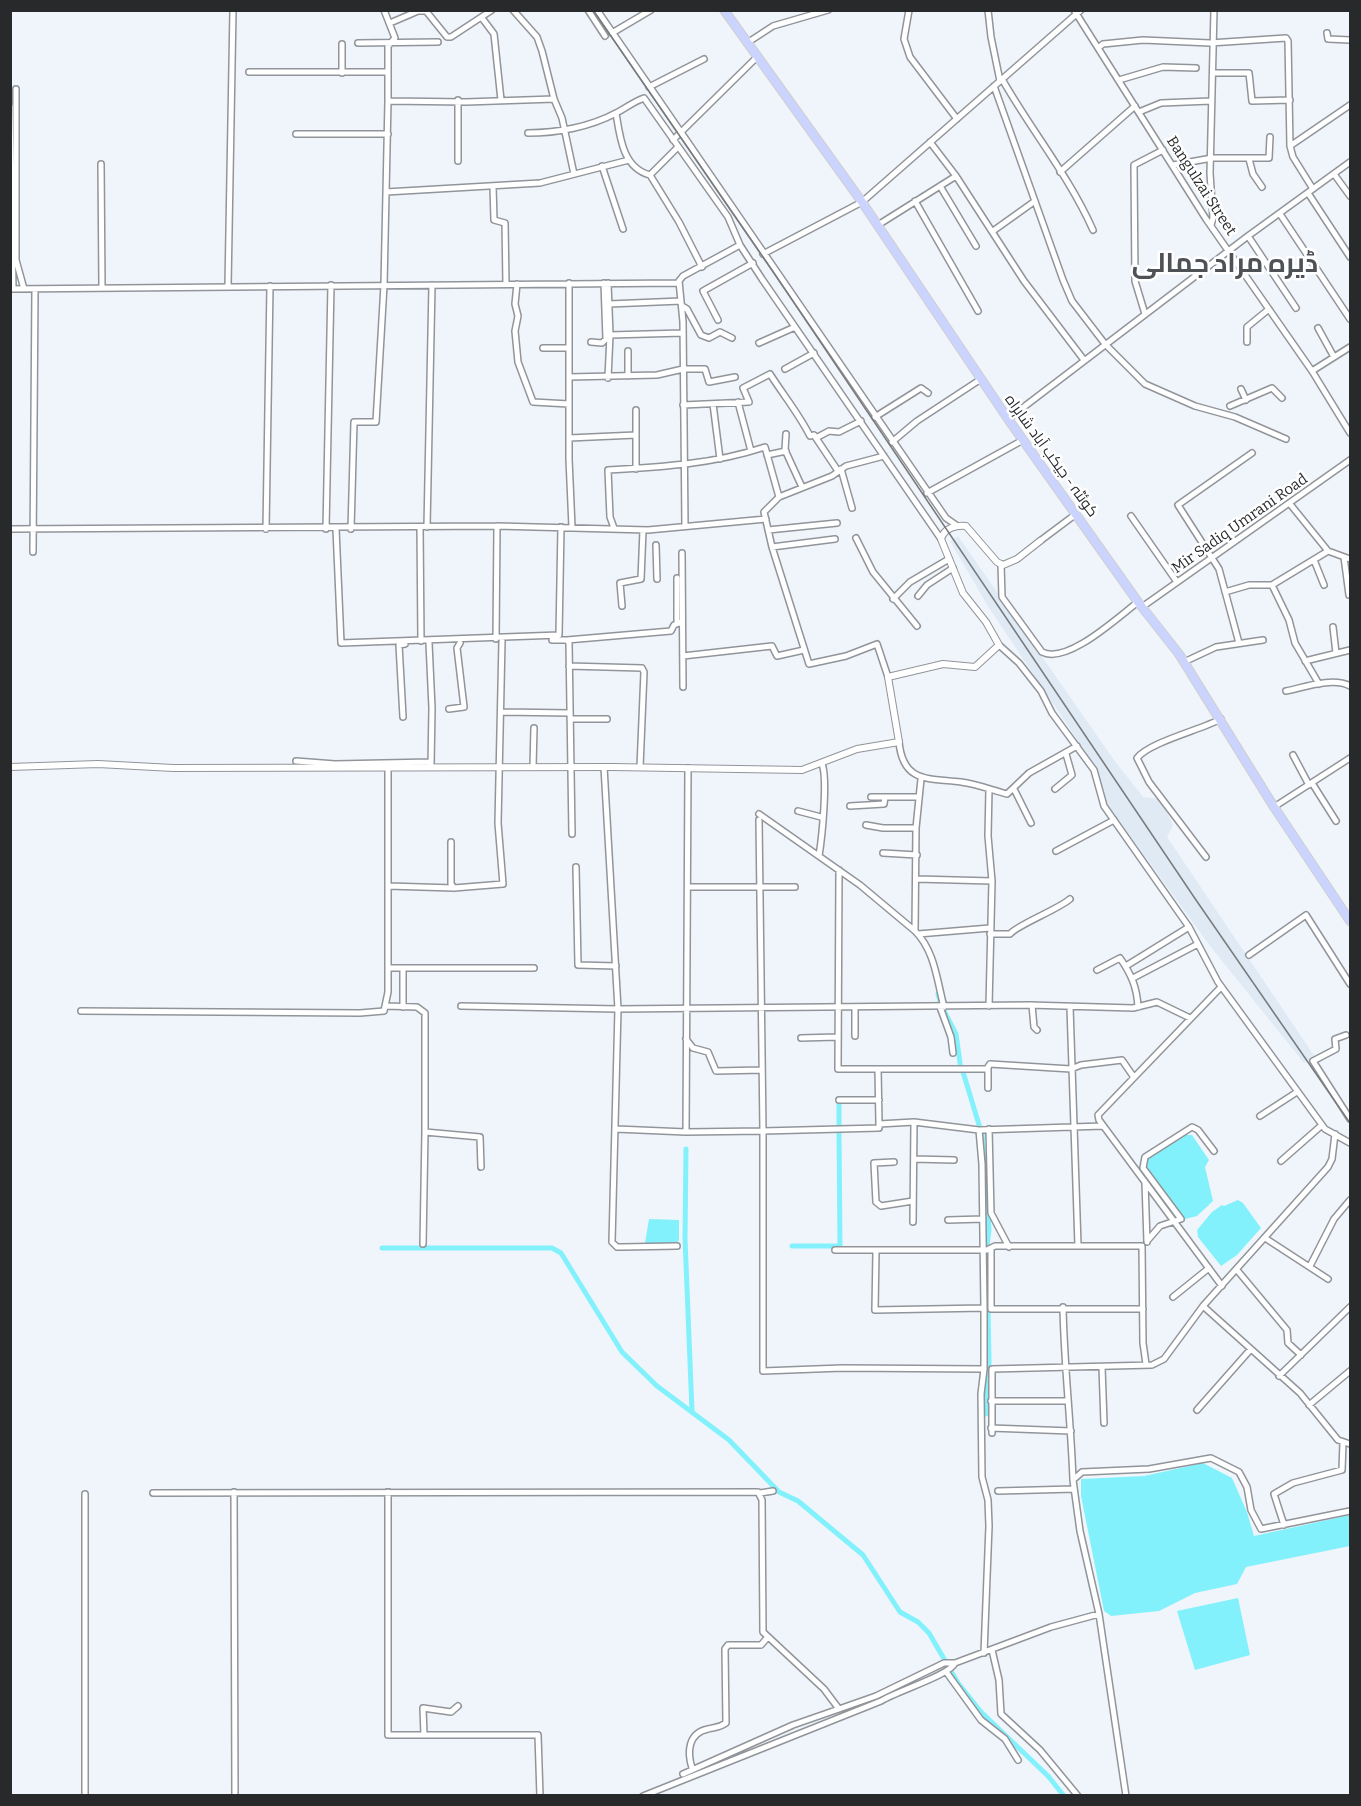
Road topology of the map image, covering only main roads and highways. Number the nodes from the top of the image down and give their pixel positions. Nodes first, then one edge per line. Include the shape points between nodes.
1 (724, 10) edge
2 (1350, 921) edge

1 - 2 highway, کوئٹہ - جیکب آباد شاہراہ via 878,225 1008,419 1184,662

